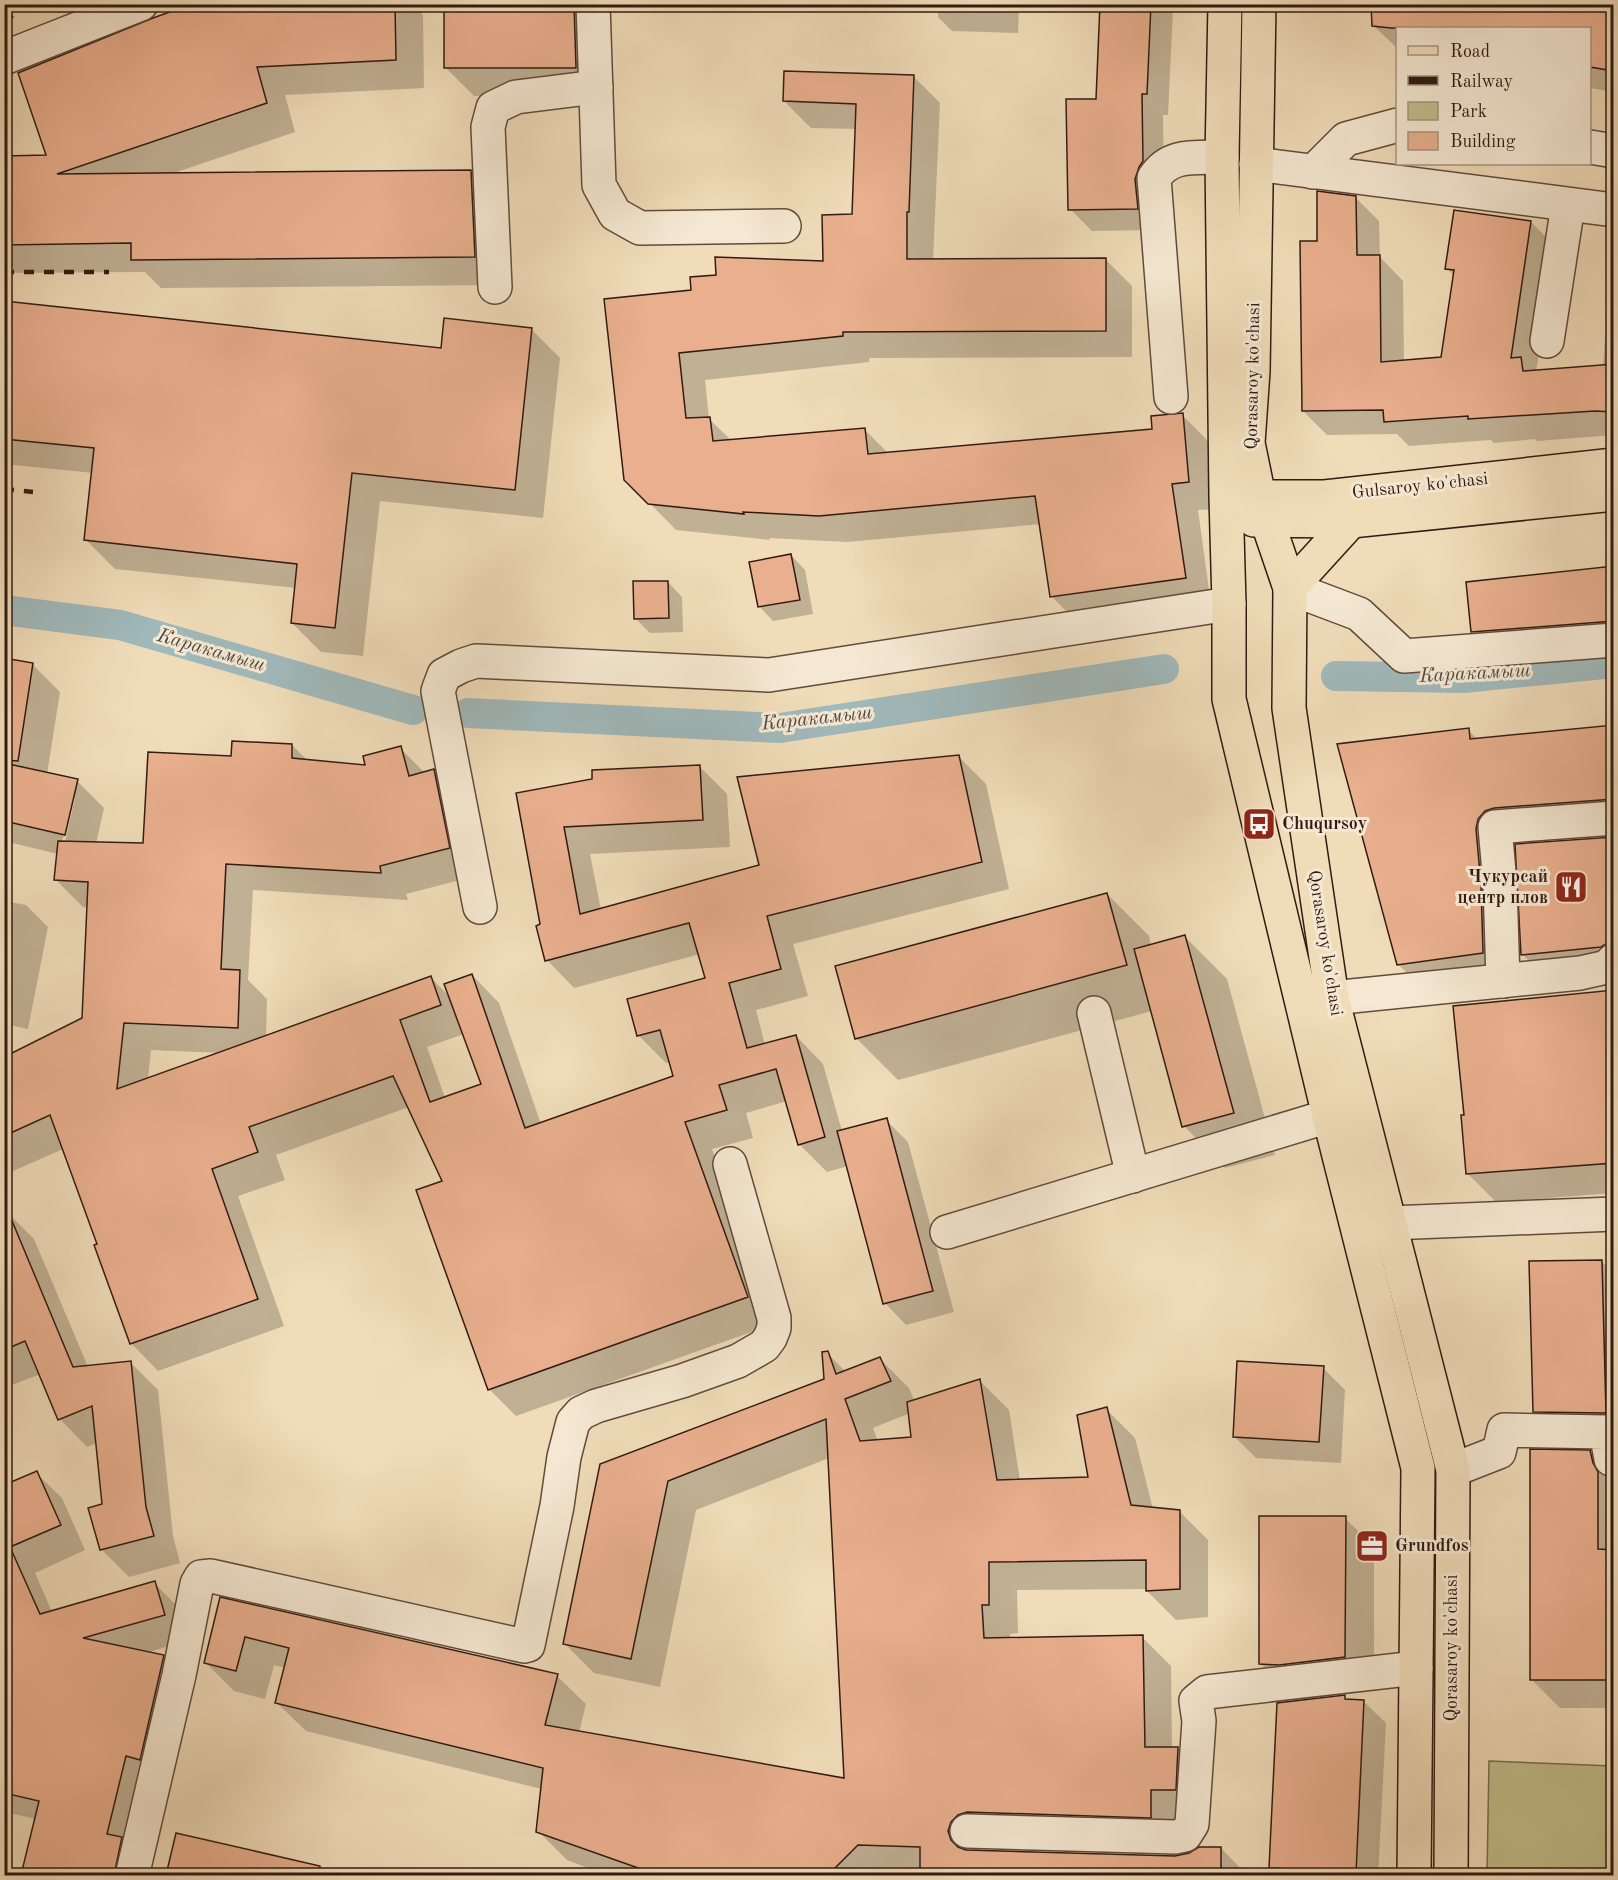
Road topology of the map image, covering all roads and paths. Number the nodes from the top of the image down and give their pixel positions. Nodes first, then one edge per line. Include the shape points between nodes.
1 (141, 4) edge
2 (593, 4) edge
3 (1225, 4) edge
4 (1259, 4) edge
5 (4, 58) edge
6 (596, 87) junction
7 (1396, 126) edge
8 (1591, 147) edge
9 (1614, 151) edge
10 (1222, 157) junction
11 (1257, 164) junction
12 (1313, 172) junction
13 (1568, 205) junction
14 (1614, 210) edge
15 (784, 226) dead end
16 (495, 287) dead end
17 (1546, 341) dead end
18 (1172, 398) dead end
19 (1614, 465) edge
20 (1614, 494) edge
21 (1227, 509) junction
22 (1263, 509) junction
23 (1351, 521) junction
24 (1290, 588) junction
25 (1229, 616) junction
26 (1614, 640) edge
27 (1614, 818) edge
28 (480, 907) dead end
29 (1614, 960) edge
30 (1503, 981) junction
31 (1332, 998) junction
32 (1094, 1013) dead end
33 (1329, 1116) junction
34 (730, 1164) dead end
35 (1133, 1176) junction
36 (1614, 1214) edge
37 (1374, 1226) junction
38 (947, 1232) dead end
39 (1614, 1459) edge
40 (1453, 1470) junction
41 (1416, 1668) junction
42 (967, 1831) dead end
43 (132, 1875) edge
44 (1414, 1875) edge
45 (1451, 1875) edge

1 - 5 street
2 - 6 street
3 - 10 main road, Qorasaroy ko'chasi
4 - 11 main road, Qorasaroy ko'chasi
6 - 15 street via 599,186 615,214 640,228
6 - 16 street via 516,97 493,108 488,127
7 - 12 street via 1346,139
8 - 9 street
10 - 18 street via 1178,159 1162,167 1155,178
10 - 21 main road, Qorasaroy ko'chasi
11 - 12 street
11 - 22 main road, Qorasaroy ko'chasi via 1248,443
12 - 13 street
13 - 14 street
13 - 17 street
19 - 22 main road, Gulsaroy ko'chasi via 1325,497
20 - 23 main road, Gulsaroy ko'chasi
21 - 22 main road, Gulsaroy ko'chasi
21 - 25 main road, Qorasaroy ko'chasi
22 - 23 main road, Gulsaroy ko'chasi
22 - 24 main road, Qorasaroy ko'chasi
23 - 24 main road
24 - 26 street via 1359,614 1404,656
24 - 31 main road, Qorasaroy ko'chasi via 1289,708
25 - 28 street via 769,675 476,662 460,666 444,675 438,691
25 - 33 main road, Qorasaroy ko'chasi via 1229,699
27 - 30 street via 1495,827
29 - 30 street via 1607,967 1580,973
30 - 31 street
31 - 37 main road, Qorasaroy ko'chasi
32 - 35 street
33 - 35 street
33 - 37 main road, Qorasaroy ko'chasi
34 - 43 street via 774,1329 764,1346 738,1361 596,1406 573,1422 528,1645 211,1576 201,1577
35 - 38 street
36 - 37 street
37 - 40 main road, Qorasaroy ko'chasi
37 - 41 main road, Qorasaroy ko'chasi via 1418,1468
39 - 40 street via 1606,1432 1504,1430 1499,1452
40 - 45 main road, Qorasaroy ko'chasi
41 - 42 street via 1207,1692 1196,1701 1199,1721 1192,1824 1185,1834 1176,1837
41 - 44 main road, Qorasaroy ko'chasi

